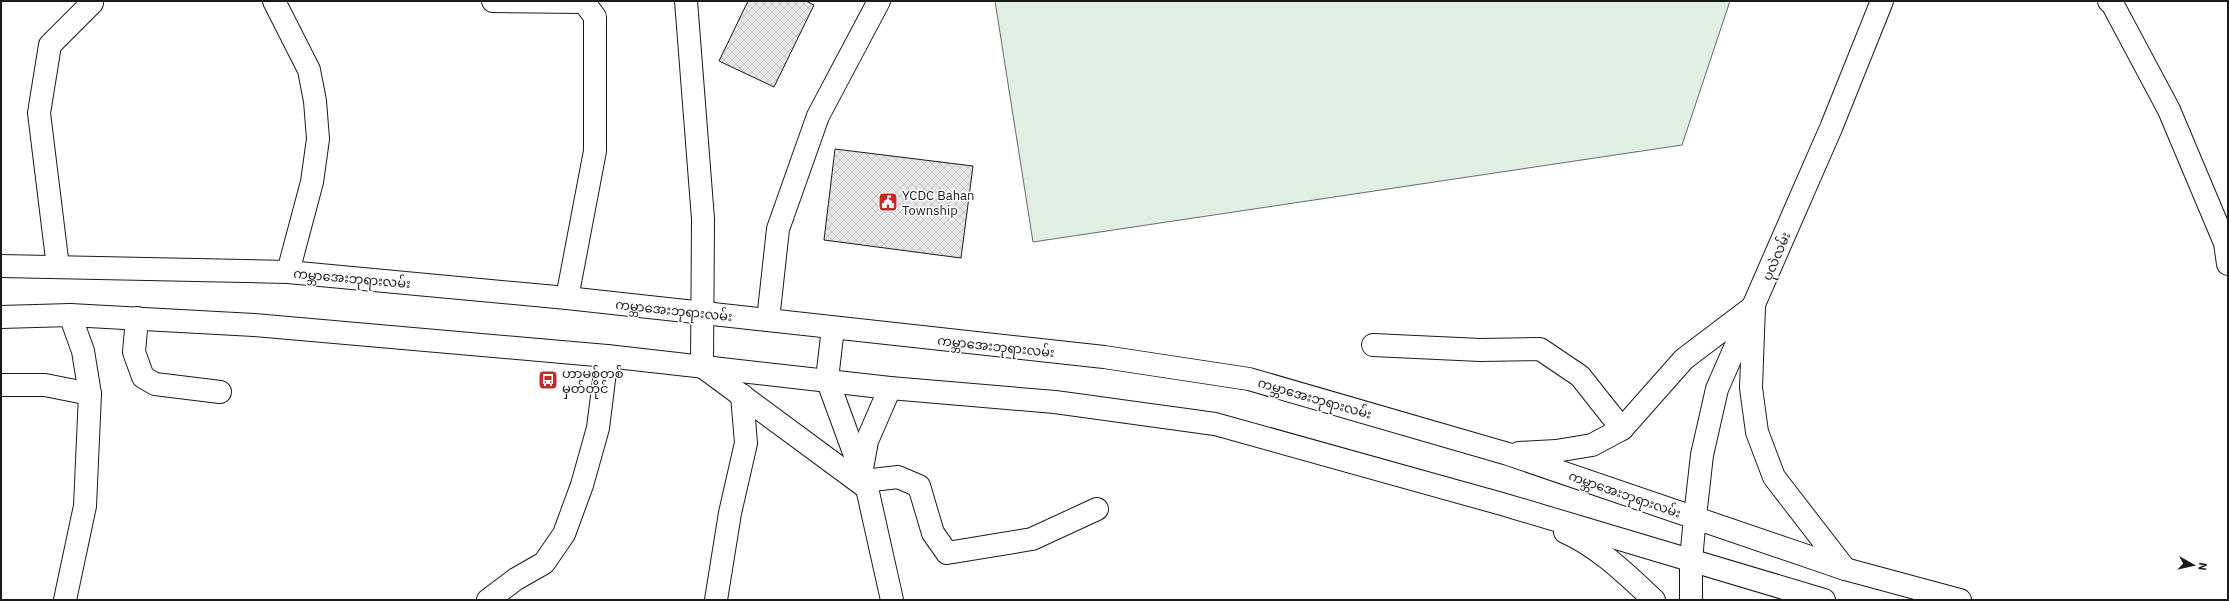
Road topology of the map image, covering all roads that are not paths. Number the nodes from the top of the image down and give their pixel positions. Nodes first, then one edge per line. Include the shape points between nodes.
1 (274, 1) edge
2 (493, 1) edge
3 (686, 1) edge
4 (879, 1) edge
5 (1882, 1) edge
6 (2109, 1) edge
7 (92, 3) dead end
8 (2228, 264) edge
9 (1, 266) edge
10 (58, 267) junction
11 (288, 272) junction
12 (567, 298) junction
13 (1754, 306) junction
14 (703, 313) junction
15 (70, 315) junction
16 (1, 317) edge
17 (137, 318) junction
18 (768, 320) junction
19 (833, 328) junction
20 (1373, 345) dead end
21 (607, 356) junction
22 (702, 366) junction
23 (827, 379) junction
24 (1, 385) edge
25 (890, 388) junction
26 (220, 392) dead end
27 (90, 394) junction
28 (742, 395) junction
29 (1622, 429) junction
30 (1508, 454) junction
31 (864, 481) junction
32 (1502, 504) junction
33 (1097, 509) dead end
34 (1695, 518) junction
35 (1691, 560) junction
36 (1845, 568) junction
37 (65, 600) edge
38 (488, 600) edge
39 (716, 600) edge
40 (892, 600) edge
41 (1654, 600) edge
42 (1692, 600) edge
43 (1824, 600) edge
44 (1960, 600) edge

1 - 11 main road via 309,70 318,139 312,182
2 - 12 main road via 584,2 596,17 595,151
3 - 14 main road via 703,219
4 - 18 main road via 818,116 778,229
5 - 13 main road, ပုလဲလမ်း via 1831,128
6 - 8 main road via 2169,110 2225,243
7 - 10 main road via 50,45 39,113
9 - 10 main road, ကမ္ဘာအေးဘုရားလမ်း
10 - 11 main road, ကမ္ဘာအေးဘုရားလမ်း
11 - 12 main road, ကမ္ဘာအေးဘုရားလမ်း
12 - 14 main road, ကမ္ဘာအေးဘုရားလမ်း
13 - 29 main road via 1684,359
13 - 34 main road, ပုလဲလမ်း via 1717,389 1702,455
13 - 36 main road via 1751,388 1756,432 1774,477
14 - 18 main road, ကမ္ဘာအေးဘုရားလမ်း
14 - 22 main road
15 - 16 main road
15 - 17 main road
15 - 27 main road via 83,351
17 - 21 main road via 254,324
17 - 26 main road via 134,352 143,377 155,384
18 - 19 main road, ကမ္ဘာအေးဘုရားလမ်း
19 - 23 main road
19 - 30 main road, ကမ္ဘာအေးဘုရားလမ်း via 1104,357 1249,379
20 - 29 main road via 1480,350 1540,349 1580,376
21 - 22 main road
21 - 38 main road via 598,428 582,485 564,534 544,562
22 - 23 main road
22 - 28 main road
23 - 25 main road
23 - 31 main road
24 - 27 main road via 45,385
25 - 31 main road via 867,441
25 - 32 main road via 1055,402 1215,424
27 - 37 main road via 85,506
28 - 31 main road
28 - 39 main road via 746,443 730,513
29 - 30 main road via 1592,445 1556,451
30 - 34 main road, ကမ္ဘာအေးဘုရားလမ်း
31 - 33 main road via 898,477 919,486 933,533 947,553 1032,539
31 - 40 main road
32 - 35 main road
32 - 41 main road via 1582,540 1630,577
34 - 35 main road, ပုလဲလမ်း
34 - 36 main road, ကမ္ဘာအေးဘုရားလမ်း
35 - 42 main road, ပုလဲလမ်း
35 - 43 main road
36 - 44 main road, ကမ္ဘာအေးဘုရားလမ်း

